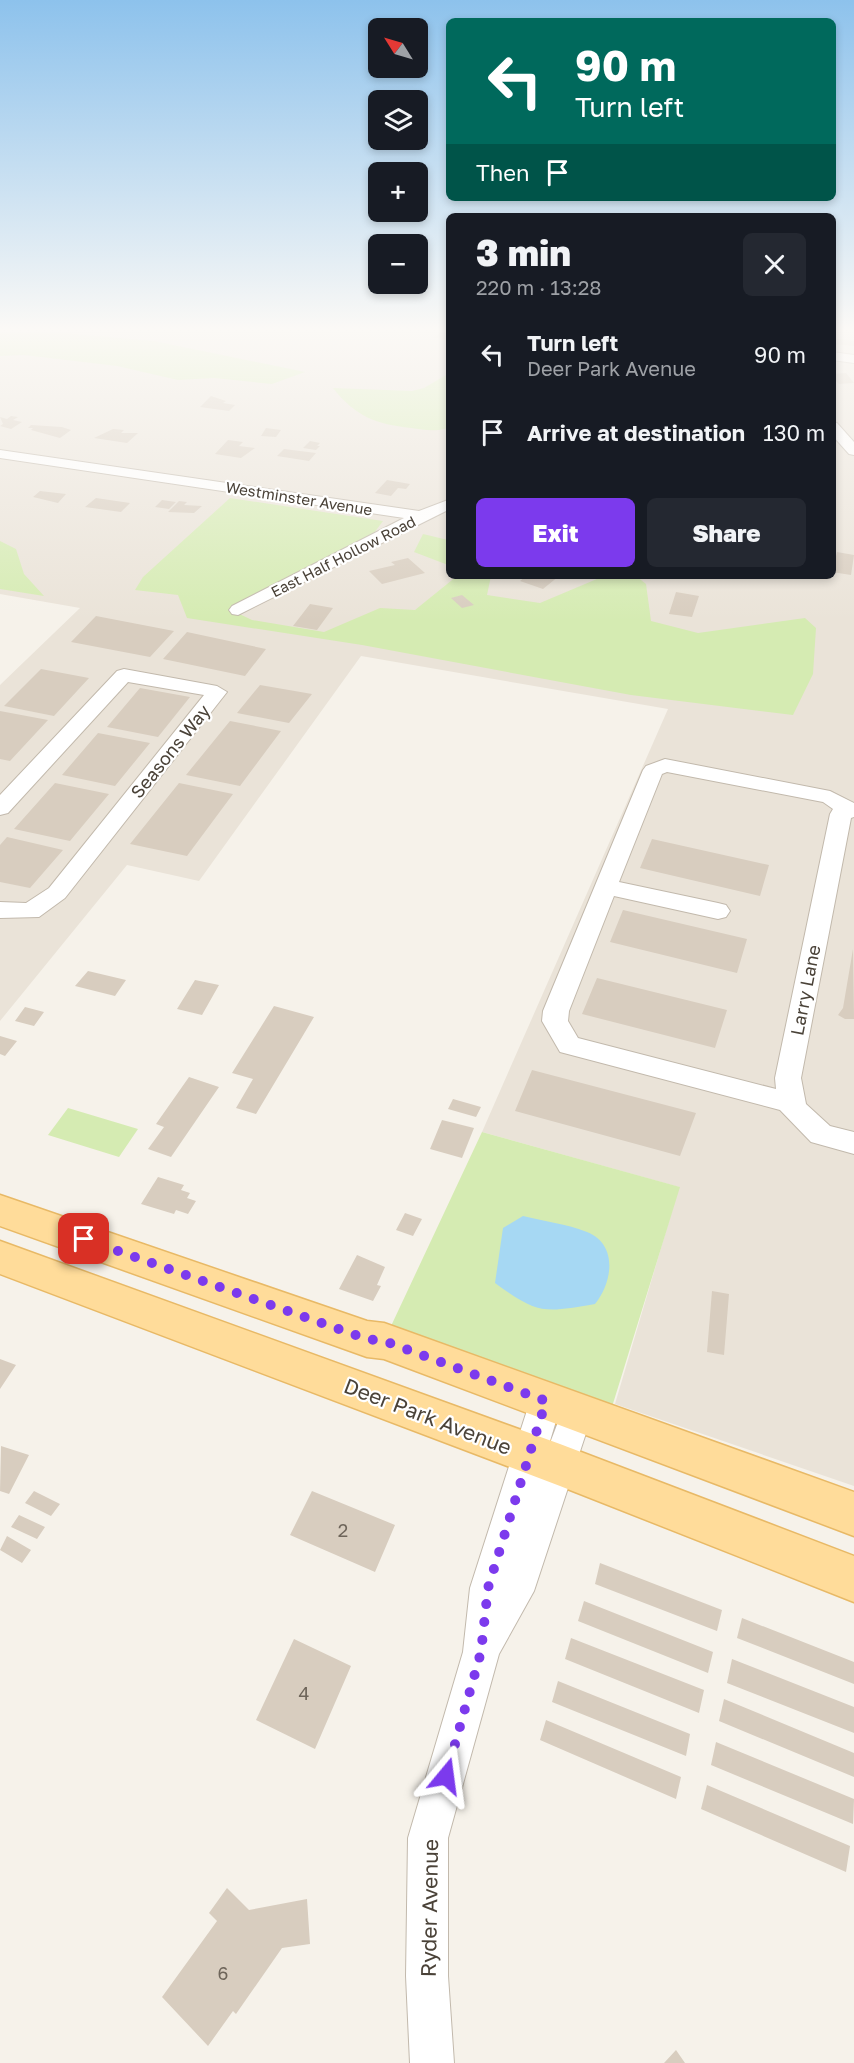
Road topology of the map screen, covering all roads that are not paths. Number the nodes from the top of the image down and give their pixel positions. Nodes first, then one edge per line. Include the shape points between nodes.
1 (836, 431) edge
2 (854, 451) edge
3 (0, 454) edge
4 (836, 455) edge
5 (854, 457) edge
6 (446, 506) edge
7 (421, 516) junction
8 (238, 610) dead end
9 (0, 808) edge
10 (852, 811) edge
11 (606, 887) junction
12 (0, 910) edge
13 (718, 911) dead end
14 (792, 1103) junction
15 (854, 1143) edge
16 (0, 1210) edge
17 (0, 1257) edge
18 (561, 1406) junction
19 (545, 1460) junction
20 (854, 1514) edge
21 (854, 1579) edge
22 (432, 2063) edge

1 - 2 street
3 - 7 street, Westminster Avenue
4 - 5 street
6 - 7 street, East Half Hollow Road
7 - 8 street, East Half Hollow Road
9 - 12 street, Seasons Way via 124,675 217,692 57,893 32,911
10 - 11 street via 830,796 658,766 653,770
10 - 14 street, Larry Lane via 841,814 831,862 788,1077
11 - 13 street
11 - 14 street via 556,1011 555,1021 569,1045
14 - 15 street via 793,1109 820,1134
16 - 18 main road
17 - 19 main road, Deer Park Avenue
18 - 19 street, Ryder Avenue
18 - 20 main road
19 - 21 main road, Deer Park Avenue
19 - 22 street, Ryder Avenue via 516,1591 481,1652 428,1838 427,1976

